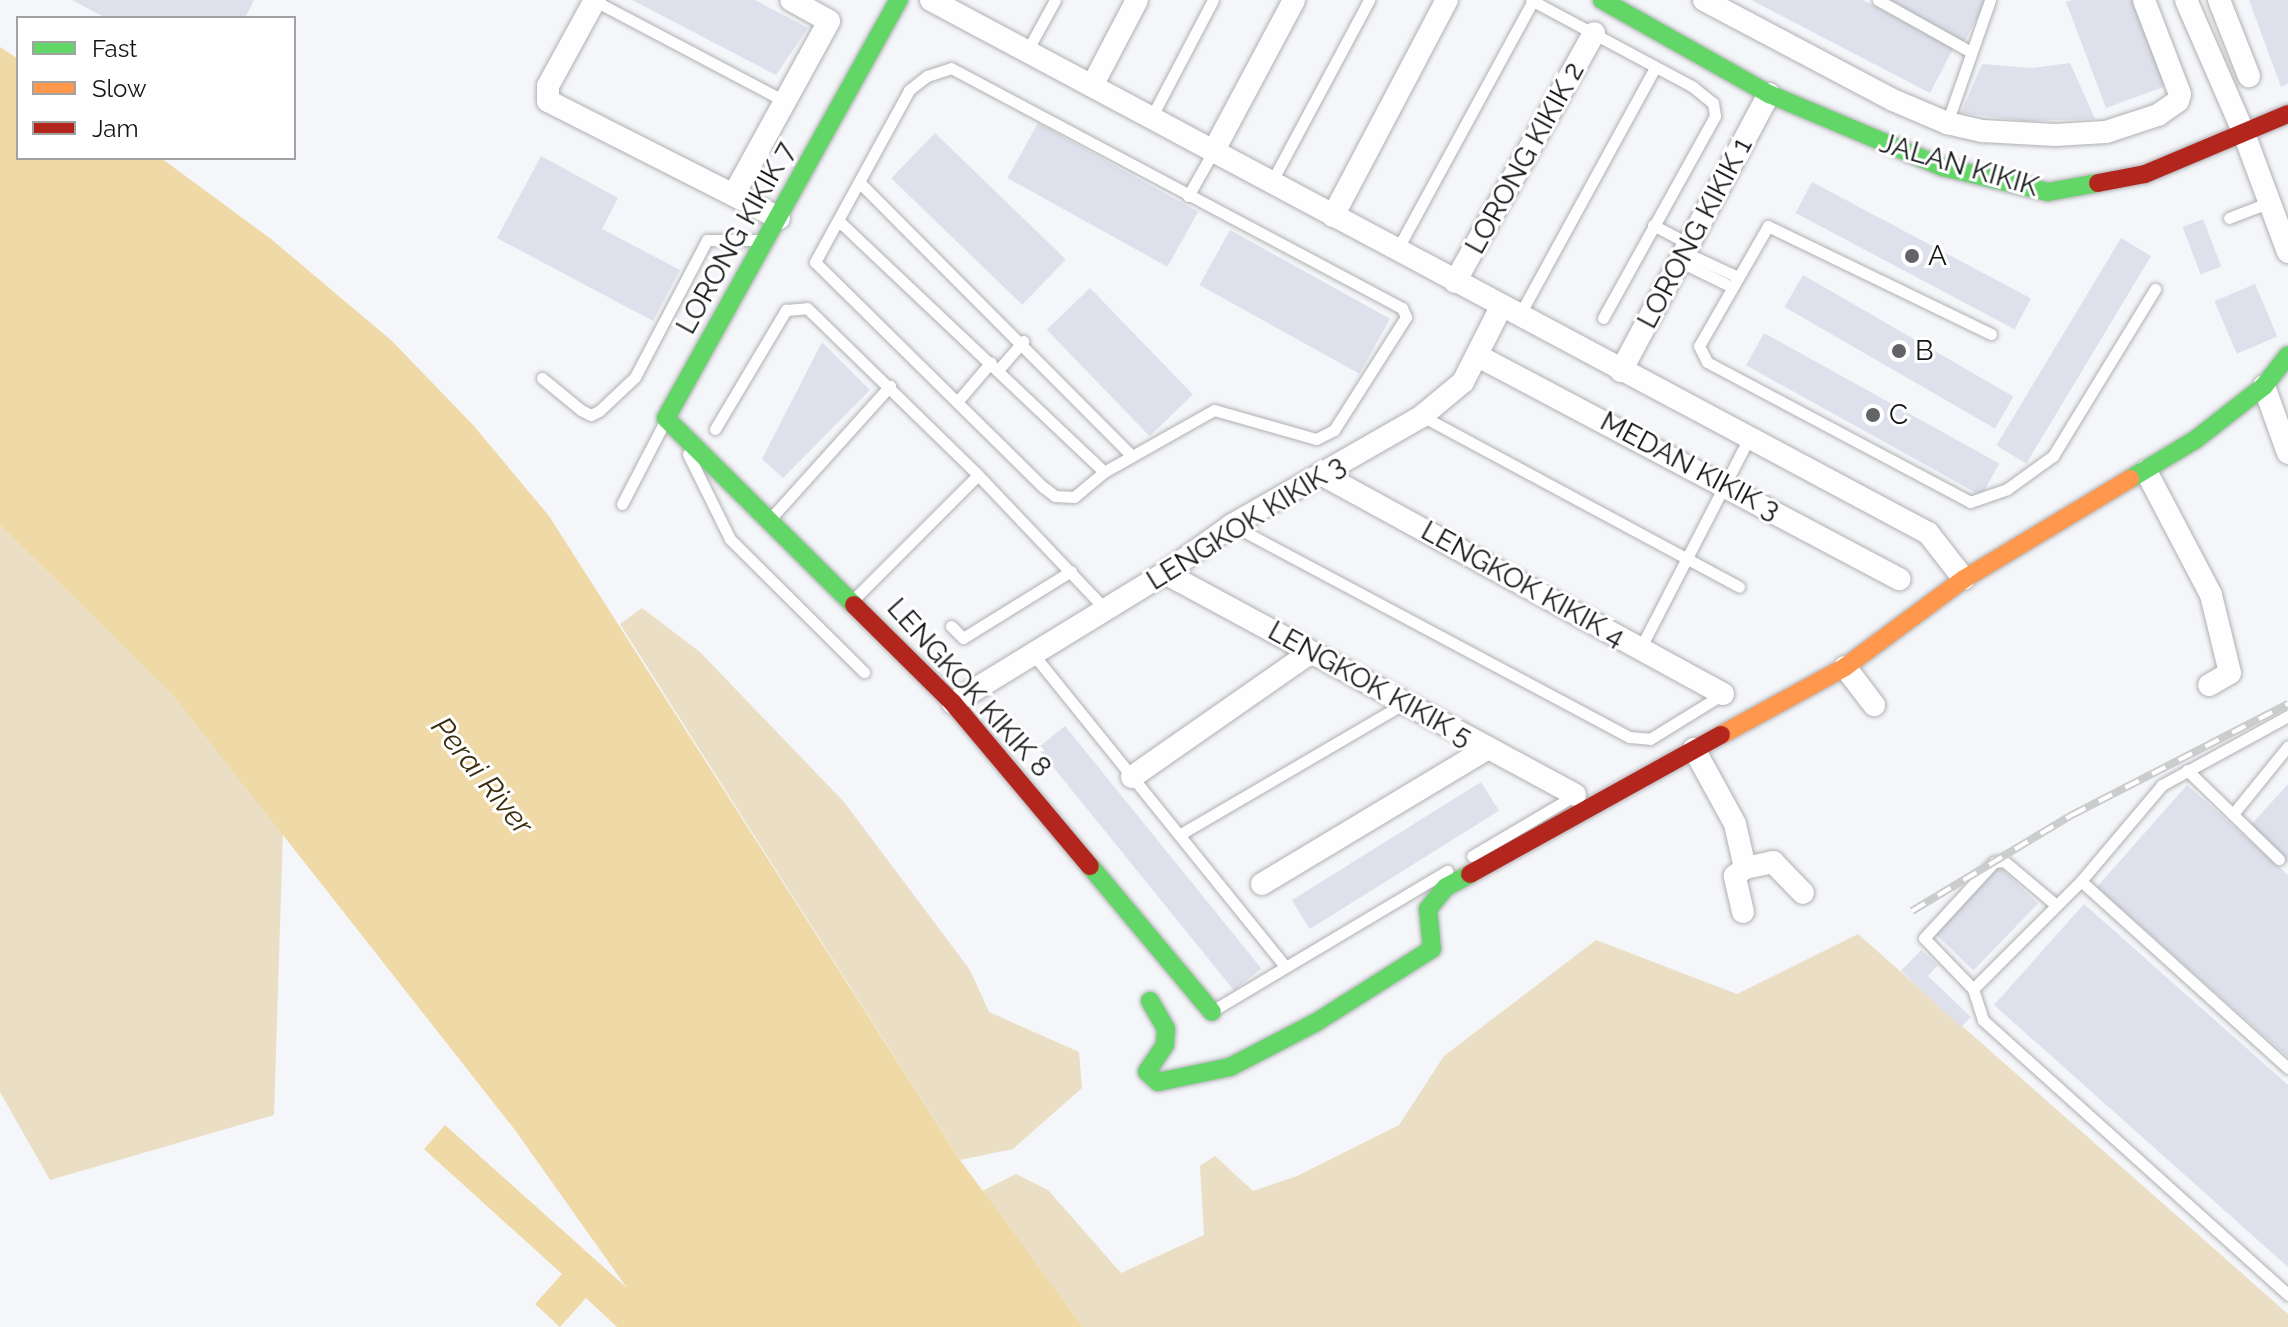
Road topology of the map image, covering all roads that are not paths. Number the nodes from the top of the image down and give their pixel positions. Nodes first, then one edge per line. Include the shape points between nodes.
1 (791, 0) edge
2 (899, 0) edge
3 (931, 0) edge
4 (1055, 0) edge
5 (1137, 0) edge
6 (1213, 0) edge
7 (1294, 0) edge
8 (1369, 0) edge
9 (1447, 0) edge
10 (1602, 0) edge
11 (1704, 0) edge
12 (1878, 0) edge
13 (1990, 0) edge
14 (2144, 0) edge
15 (2186, 0) edge
16 (2219, 0) edge
17 (595, 1) edge
18 (1532, 1) edge
19 (968, 8) edge
20 (1594, 33) junction
21 (1027, 51) junction
22 (1971, 52) junction
23 (1654, 69) junction
24 (2249, 76) dead end
25 (1092, 86) junction
26 (1769, 94) junction
27 (785, 101) junction
28 (2288, 114) edge
29 (1151, 118) junction
30 (1947, 123) junction
31 (2243, 131) junction
32 (1213, 152) junction
33 (1271, 183) junction
34 (861, 184) junction
35 (734, 194) junction
36 (1188, 196) junction
37 (2277, 207) edge
38 (1333, 216) junction
39 (779, 218) junction
40 (2229, 218) dead end
41 (841, 223) junction
42 (1653, 225) junction
43 (768, 240) junction
44 (1397, 251) junction
45 (2288, 252) edge
46 (1684, 253) junction
47 (1733, 281) junction
48 (1455, 282) junction
49 (2155, 289) dead end
50 (1510, 312) junction
51 (1603, 318) dead end
52 (1991, 334) dead end
53 (1023, 341) junction
54 (2288, 355) edge
55 (1478, 356) junction
56 (995, 366) junction
57 (1621, 371) junction
58 (542, 378) dead end
59 (890, 386) junction
60 (2264, 386) junction
61 (957, 402) junction
62 (1422, 416) junction
63 (664, 424) junction
64 (715, 429) dead end
65 (1748, 440) junction
66 (2288, 453) edge
67 (1131, 455) junction
68 (2146, 471) junction
69 (1104, 472) junction
70 (978, 475) junction
71 (1323, 475) junction
72 (1726, 484) junction
73 (622, 504) dead end
74 (771, 518) junction
75 (1232, 525) junction
76 (1687, 558) junction
77 (1071, 571) junction
78 (1165, 573) junction
79 (1900, 579) dead end
80 (1964, 579) junction
81 (1739, 587) dead end
82 (852, 601) junction
83 (1105, 609) junction
84 (951, 626) dead end
85 (1640, 649) junction
86 (1311, 652) junction
87 (1033, 654) junction
88 (1845, 667) junction
89 (864, 672) dead end
90 (2209, 685) dead end
91 (1723, 694) joint
92 (953, 703) junction
93 (1405, 703) junction
94 (1874, 705) dead end
95 (2288, 716) edge
96 (2288, 746) edge
97 (1488, 748) junction
98 (1694, 749) junction
99 (2187, 770) junction
100 (1132, 777) junction
101 (1575, 795) joint
102 (2233, 814) junction
103 (1179, 835) junction
104 (2279, 859) dead end
105 (1745, 868) junction
106 (2081, 881) junction
107 (1262, 884) dead end
108 (1803, 893) dead end
109 (2056, 905) junction
110 (1743, 912) dead end
111 (1285, 966) junction
112 (1973, 989) junction
113 (1150, 1001) dead end
114 (1212, 1012) joint
115 (2288, 1068) edge
116 (2288, 1295) edge

1 - 27 street via 829,21
2 - 39 street, LORONG KIKIK 7
3 - 19 street
4 - 21 lane
5 - 25 street
6 - 29 lane
7 - 32 street
8 - 33 lane
9 - 38 street
10 - 26 street, JALAN KIKIK
11 - 30 street, JALAN KIKIK
12 - 22 lane
13 - 22 lane
14 - 30 street, JALAN KIKIK via 2180,94 2158,115 2106,132 2055,135
15 - 31 street
16 - 24 street
17 - 27 lane
17 - 35 street via 548,86 548,101
18 - 20 lane
18 - 44 lane
19 - 21 street
20 - 23 lane
20 - 48 street, LORONG KIKIK 2
21 - 25 street
22 - 30 lane
23 - 42 lane via 1693,87 1713,103 1715,116
23 - 50 lane
25 - 29 street
26 - 31 street, JALAN KIKIK via 1943,167 2048,192 2145,174
26 - 46 street, LORONG KIKIK 1
27 - 35 street
28 - 31 street, JALAN KIKIK
29 - 32 street
31 - 37 street
32 - 33 street
32 - 36 lane
33 - 38 street
34 - 36 lane via 909,90 927,76 951,68
34 - 41 lane
34 - 53 lane
35 - 39 street
36 - 67 lane via 1402,308 1406,317 1326,435 1303,437 1214,410
37 - 40 lane
37 - 45 street
38 - 44 street
39 - 43 street, LORONG KIKIK 7
41 - 56 lane
41 - 61 lane via 815,262
42 - 46 lane
42 - 51 lane
43 - 58 lane via 707,240 635,377 599,411 591,415 581,410
43 - 63 street, LORONG KIKIK 7
44 - 48 street
46 - 47 lane
46 - 57 street, LORONG KIKIK 1
47 - 49 lane via 1699,346 1707,362 1970,502 2007,489 2053,456
47 - 52 lane via 1763,230 1775,226
48 - 50 street
50 - 55 street, LENGKOK KIKIK 3
50 - 57 street
53 - 56 lane
53 - 67 lane
54 - 60 street
55 - 62 street, LENGKOK KIKIK 3 via 1463,382
55 - 72 street, MEDAN KIKIK 3
56 - 61 lane
56 - 69 lane
57 - 65 street
59 - 64 lane via 815,314 795,307 786,310
59 - 70 lane
59 - 74 lane
60 - 66 street
60 - 68 street
61 - 69 lane via 1055,496 1074,497
62 - 71 street, LENGKOK KIKIK 3
62 - 76 lane
63 - 73 lane, LORONG KIKIK 7
63 - 74 street, LENGKOK KIKIK 8
63 - 89 lane via 691,458 730,539
65 - 72 lane
65 - 80 street via 1928,533
67 - 69 lane
68 - 80 street
68 - 90 street via 2211,595 2230,673
70 - 77 lane
70 - 82 lane
71 - 75 street, LENGKOK KIKIK 3
71 - 85 street, LENGKOK KIKIK 4
72 - 76 lane
72 - 79 street, MEDAN KIKIK 3
74 - 82 street, LENGKOK KIKIK 8
75 - 78 street, LENGKOK KIKIK 3
75 - 91 lane via 1629,737 1650,739
76 - 81 lane
76 - 85 lane
77 - 83 lane
77 - 84 lane via 963,638
78 - 83 street, LENGKOK KIKIK 3
78 - 86 street, LENGKOK KIKIK 5
80 - 88 street
82 - 92 street, LENGKOK KIKIK 8
83 - 87 street, LENGKOK KIKIK 3
85 - 91 street, LENGKOK KIKIK 4
86 - 93 street, LENGKOK KIKIK 5
86 - 100 street
87 - 92 street, LENGKOK KIKIK 3
87 - 100 lane
88 - 94 street
88 - 98 street
92 - 114 street, LENGKOK KIKIK 8
93 - 97 street, LENGKOK KIKIK 5
93 - 103 lane
95 - 99 lane
96 - 102 lane
97 - 101 street, LENGKOK KIKIK 5
97 - 107 street
98 - 105 street via 1735,824
98 - 113 street via 1446,887 1428,909 1432,949 1315,1023 1230,1067 1158,1082 1147,1072 1165,1045 1166,1029
99 - 102 lane
99 - 106 lane via 2162,785
100 - 103 lane
101 - 111 lane
102 - 104 lane
103 - 111 lane
105 - 108 street via 1773,862
105 - 110 street via 1735,876
106 - 109 lane
106 - 115 lane
109 - 112 lane
109 - 112 lane via 2004,861 1994,862 1924,938
111 - 114 lane
112 - 116 lane via 1983,1020

